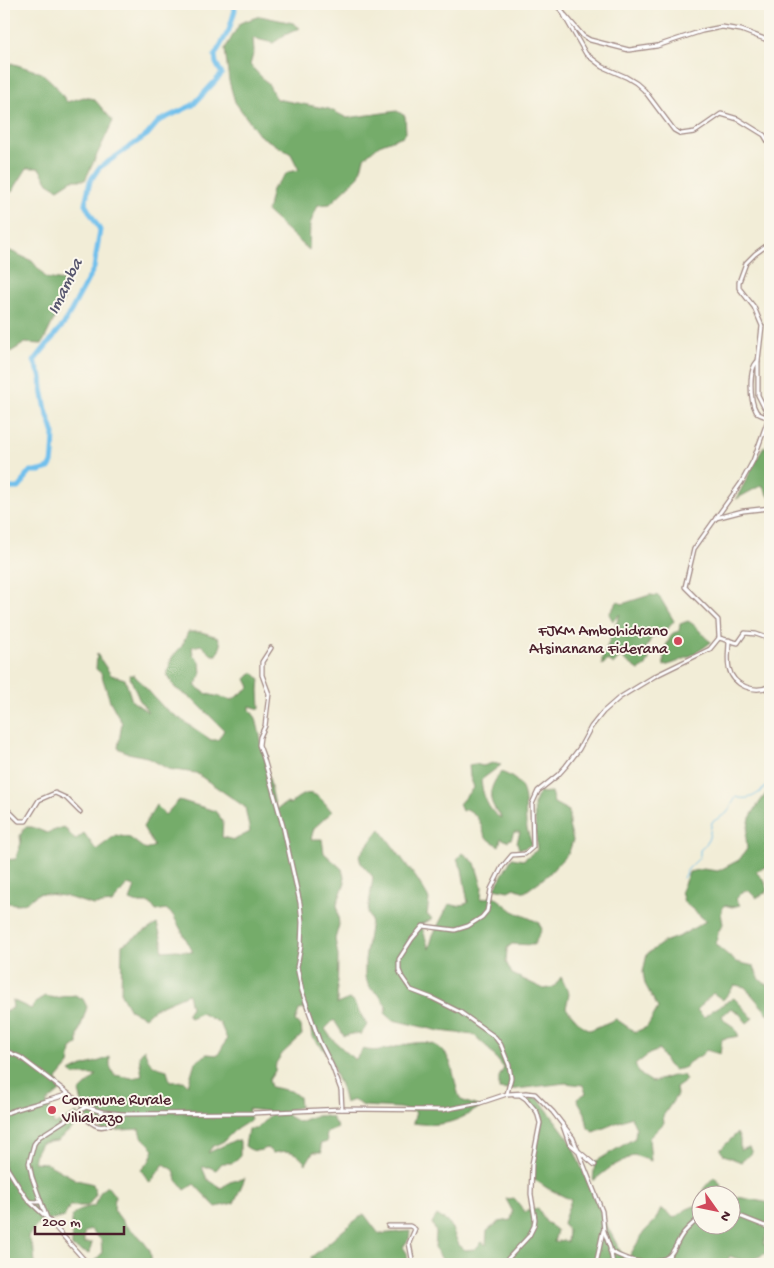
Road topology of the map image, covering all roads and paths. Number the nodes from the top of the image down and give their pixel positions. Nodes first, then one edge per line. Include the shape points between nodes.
1 (554, 4) edge
2 (559, 4) edge
3 (562, 12) junction
4 (770, 41) edge
5 (770, 145) edge
6 (770, 243) edge
7 (758, 361) junction
8 (770, 418) edge
9 (770, 508) edge
10 (716, 518) junction
11 (719, 638) junction
12 (770, 639) edge
13 (729, 640) junction
14 (271, 648) dead end
15 (770, 686) edge
16 (4, 808) edge
17 (80, 812) dead end
18 (4, 1050) edge
19 (69, 1094) junction
20 (507, 1094) junction
21 (86, 1107) junction
22 (342, 1109) junction
23 (79, 1112) junction
24 (4, 1114) edge
25 (123, 1114) junction
26 (578, 1151) junction
27 (4, 1163) edge
28 (595, 1165) dead end
29 (29, 1201) junction
30 (41, 1202) junction
31 (742, 1217) edge
32 (47, 1218) junction
33 (692, 1224) edge
34 (388, 1226) dead end
35 (770, 1228) edge
36 (604, 1231) junction
37 (610, 1251) junction
38 (88, 1264) edge
39 (412, 1264) edge
40 (503, 1264) edge
41 (596, 1264) edge
42 (613, 1264) edge

1 - 3 street
2 - 3 street
3 - 4 street via 590,40 629,50 657,46 722,27 742,30
3 - 5 street via 586,54 603,68 636,83 674,130 681,134 695,132 721,114 738,119 764,135
6 - 7 street via 746,263 739,282 739,288 754,306 762,326
7 - 8 street via 758,395
7 - 8 street via 751,377 754,405 760,415
8 - 10 street via 754,461
9 - 10 street
10 - 11 street via 694,549 685,587 718,620
11 - 13 street
11 - 20 street via 710,650 655,676 619,698 604,712 591,726 566,766 538,791 532,804 533,847 525,854 512,855 502,867 491,890 487,911 468,926 455,930 423,926 399,959 399,970 411,990 460,1012 498,1041 509,1065 511,1078
12 - 13 street via 745,632 738,643
13 - 15 street via 729,669 738,682 750,689
14 - 22 street via 262,662 262,675 269,694 259,745 283,826 300,903 302,938 297,967 302,991 341,1090
16 - 17 street via 19,822 26,821 39,800 55,793 66,798
18 - 19 street
19 - 21 street
19 - 24 street
20 - 22 street via 443,1110
20 - 26 street via 535,1094 573,1138
20 - 40 street via 526,1099 537,1112 540,1123 532,1164 534,1226
21 - 23 street
21 - 25 street
22 - 25 street
23 - 25 street via 100,1126 118,1121
23 - 30 street via 46,1132 34,1144 29,1164
26 - 28 street
26 - 36 street via 602,1211
27 - 29 street
29 - 30 street
29 - 32 street
30 - 32 street
31 - 35 street
32 - 38 street
33 - 37 street via 663,1261 633,1262
34 - 39 street via 416,1229 409,1242
36 - 37 street
36 - 41 street
37 - 42 street

